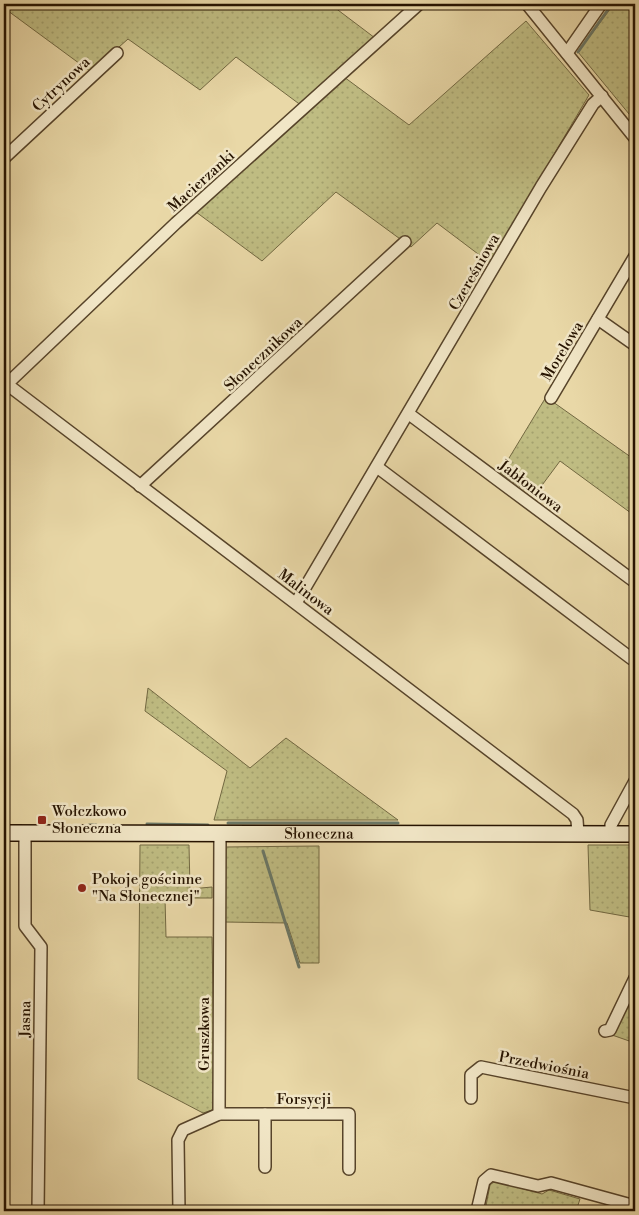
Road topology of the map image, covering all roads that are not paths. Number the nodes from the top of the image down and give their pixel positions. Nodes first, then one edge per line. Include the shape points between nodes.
1 (419, 4) edge
2 (527, 4) edge
3 (601, 4) edge
4 (117, 53) dead end
5 (567, 53) junction
6 (602, 96) junction
7 (635, 138) edge
8 (4, 158) edge
9 (405, 242) dead end
10 (635, 256) edge
11 (598, 319) junction
12 (635, 345) edge
13 (5, 383) edge
14 (551, 398) dead end
15 (409, 414) junction
16 (377, 467) junction
17 (140, 486) junction
18 (635, 582) edge
19 (296, 604) junction
20 (632, 659) dead end
21 (635, 781) edge
22 (220, 832) junction
23 (4, 833) edge
24 (25, 833) junction
25 (578, 834) junction
26 (635, 834) edge
27 (612, 835) junction
28 (635, 978) edge
29 (605, 1031) dead end
30 (471, 1098) dead end
31 (635, 1098) edge
32 (219, 1114) junction
33 (265, 1114) junction
34 (265, 1167) dead end
35 (349, 1169) dead end
36 (635, 1206) edge
37 (38, 1211) edge
38 (178, 1211) edge
39 (477, 1211) edge

1 - 13 street, Macierzanki via 176,223
2 - 5 street
3 - 5 street
4 - 8 street, Cytrynowa
5 - 6 street
6 - 7 street
6 - 15 street, Czereśniowa via 593,104 541,187
9 - 17 street, Słonecznikowa
10 - 11 street, Morelowa
11 - 12 street, Morelowa
11 - 14 street, Morelowa
13 - 17 street, Malinowa
15 - 16 street, Czereśniowa
15 - 18 street, Jabłoniowa
16 - 19 street, Czereśniowa
16 - 20 street
17 - 19 street, Malinowa
19 - 25 street, Malinowa via 573,814
21 - 27 street via 611,825
22 - 24 street, Słoneczna
22 - 25 street, Słoneczna
22 - 32 street, Gruszkowa
23 - 24 street, Słoneczna
24 - 37 street, Jasna via 25,926 41,947
25 - 27 street, Słoneczna
26 - 27 street, Słoneczna
28 - 29 street via 610,1030
30 - 31 street, Przedwiośnia via 471,1075 481,1068
32 - 33 street, Forsycji
32 - 38 street via 183,1130 178,1140
33 - 34 street, Forsycji
33 - 35 street, Forsycji via 349,1114
36 - 39 street via 551,1183 538,1186 491,1175 484,1181

